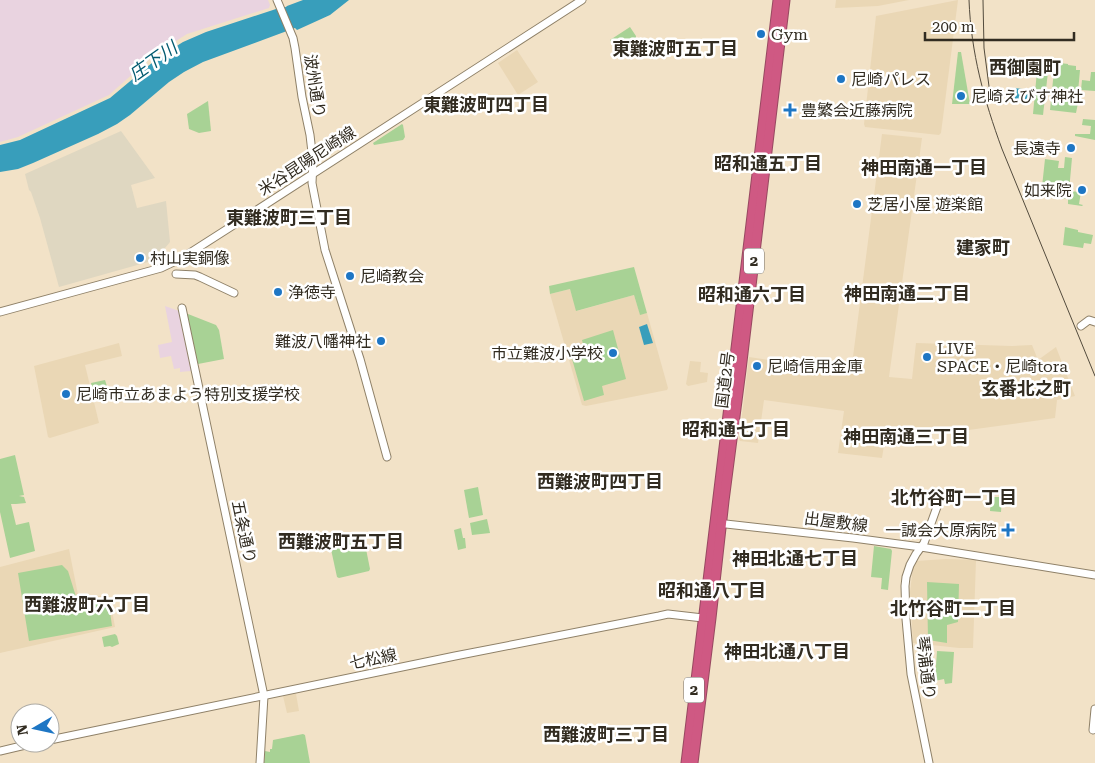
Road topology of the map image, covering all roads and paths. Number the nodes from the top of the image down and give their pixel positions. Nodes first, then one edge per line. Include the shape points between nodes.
1 (582, 0) edge
2 (778, 0) edge
3 (785, 0) edge
4 (278, 4) edge
5 (312, 175) junction
6 (176, 274) dead end
7 (234, 293) dead end
8 (182, 308) dead end
9 (0, 312) edge
10 (1095, 322) edge
11 (1081, 326) dead end
12 (387, 457) dead end
13 (942, 493) dead end
14 (718, 523) junction
15 (921, 547) junction
16 (1095, 575) edge
17 (703, 618) junction
18 (264, 696) junction
19 (1095, 709) edge
20 (1095, 729) edge
21 (60, 738) edge
22 (260, 763) edge
23 (686, 763) edge
24 (693, 763) edge
25 (929, 763) edge

1 - 5 street, 米谷昆陽尼崎線
2 - 14 highway, 国道2号 / 2
3 - 14 highway, 国道2号 / 2 via 740,377
4 - 5 street, 波州通り via 295,44 310,135
5 - 9 street, 米谷昆陽尼崎線 via 174,263
5 - 12 street, 波州通り via 325,250
6 - 7 street via 195,275
8 - 18 street, 五条通り
10 - 11 street via 1089,320
13 - 15 street, 琴浦通り
14 - 15 street, 出屋敷線
14 - 17 highway, 国道2号 / 2
14 - 24 highway, 国道2号 / 2 via 711,618
15 - 16 street, 出屋敷線
15 - 25 street, 琴浦通り via 908,571 906,603 911,674
17 - 18 street, 七松線 via 668,614
17 - 23 highway, 国道2号 / 2
18 - 21 street, 七松線
18 - 22 street, 五条通り
19 - 20 street

